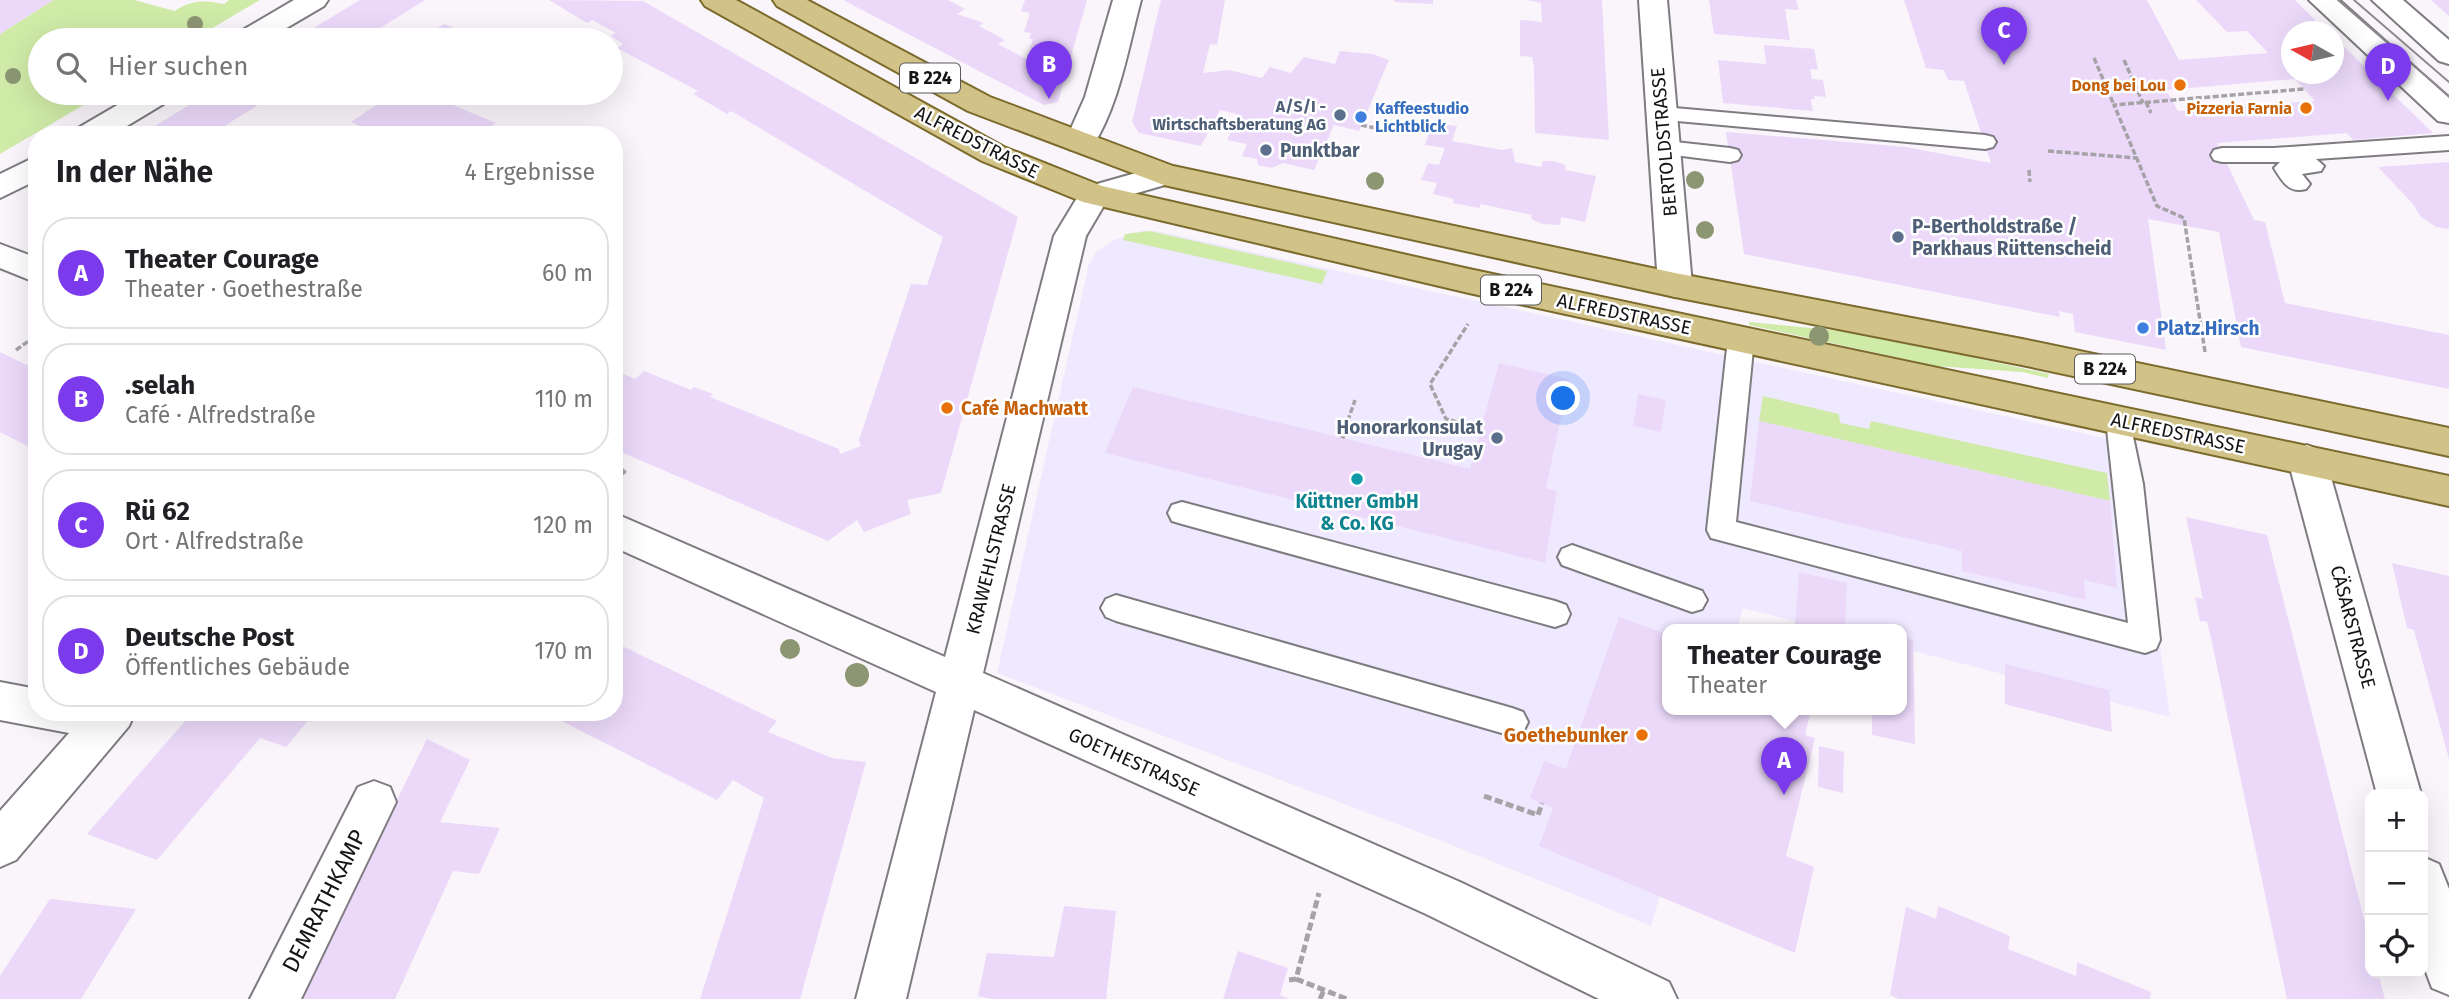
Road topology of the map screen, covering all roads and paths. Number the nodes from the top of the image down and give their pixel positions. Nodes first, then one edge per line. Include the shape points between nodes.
1 (314, 0) edge
2 (715, 0) edge
3 (787, 0) edge
4 (1127, 0) edge
5 (1653, 0) edge
6 (2323, 0) edge
7 (2386, 0) edge
8 (267, 28) edge
9 (2449, 55) edge
10 (2094, 58) dead end
11 (2124, 60) dead end
12 (2304, 89) dead end
13 (2144, 102) junction
14 (139, 105) edge
15 (2114, 105) junction
16 (2151, 113) dead end
17 (1662, 114) junction
18 (2449, 114) edge
19 (1361, 125) dead end
20 (104, 126) edge
21 (1385, 130) dead end
22 (1080, 142) junction
23 (1985, 142) dead end
24 (2449, 143) edge
25 (1665, 148) junction
26 (2048, 151) dead end
27 (1730, 155) dead end
28 (2222, 155) dead end
29 (2449, 155) edge
30 (2137, 158) junction
31 (2029, 170) dead end
32 (28, 171) edge
33 (1164, 175) junction
34 (2030, 182) dead end
35 (2298, 184) dead end
36 (0, 188) edge
37 (1094, 195) junction
38 (0, 255) edge
39 (28, 267) edge
40 (1675, 285) junction
41 (1468, 324) dead end
42 (1741, 339) junction
43 (28, 341) edge
44 (16, 350) dead end
45 (2206, 359) dead end
46 (1355, 400) dead end
47 (2119, 420) junction
48 (1465, 424) dead end
49 (1342, 438) dead end
50 (2449, 442) edge
51 (2306, 460) junction
52 (2449, 491) edge
53 (1182, 513) dead end
54 (623, 533) edge
55 (1572, 557) dead end
56 (1692, 600) dead end
57 (1116, 608) dead end
58 (1555, 614) dead end
59 (960, 684) junction
60 (0, 701) edge
61 (28, 706) edge
62 (105, 721) edge
63 (1512, 722) dead end
64 (2398, 789) edge
65 (1484, 796) dead end
66 (374, 802) dead end
67 (1542, 803) dead end
68 (0, 845) edge
69 (1330, 848) junction
70 (2428, 898) edge
71 (2449, 971) edge
72 (1324, 990) junction
73 (275, 999) edge
74 (881, 999) edge
75 (1320, 999) edge
76 (1348, 999) edge
77 (1652, 999) edge

1 - 8 street
2 - 37 main road, ALFREDSTRASSE / B 224 via 993,155
3 - 22 main road, ALFREDSTRASSE / B 224 via 979,104
4 - 22 street via 1100,97
5 - 17 street, BERTOLDSTRASSE
6 - 18 street
7 - 9 street
10 - 15 path
11 - 13 path
12 - 13 path
13 - 15 path
13 - 16 path
14 - 20 street
15 - 30 path
17 - 23 lane
17 - 25 street, BERTOLDSTRASSE
19 - 21 path
22 - 33 main road, ALFREDSTRASSE / B 224
24 - 28 lane
25 - 27 lane
25 - 40 street, BERTOLDSTRASSE
26 - 30 path
29 - 35 lane via 2285,168
30 - 45 path via 2157,206 2184,218
31 - 34 path
32 - 36 street
33 - 37 street
33 - 40 main road, ALFREDSTRASSE / B 224
37 - 42 main road, ALFREDSTRASSE / B 224
37 - 59 street, KRAWEHLSTRASSE via 1070,236
38 - 39 street
40 - 50 main road, ALFREDSTRASSE / B 224 via 2074,362
41 - 48 path via 1430,384 1446,419
42 - 47 main road, ALFREDSTRASSE / B 224
42 - 47 lane via 1721,530 2145,640
43 - 44 path
46 - 49 path
47 - 51 main road, ALFREDSTRASSE / B 224
51 - 52 main road, ALFREDSTRASSE / B 224
51 - 64 street, CÄSARSTRASSE
53 - 58 lane
54 - 59 street, GOETHESTRASSE
55 - 56 lane
57 - 63 lane
59 - 69 street, GOETHESTRASSE
59 - 74 street, KRAWEHLSTRASSE
60 - 61 street
62 - 68 street
65 - 67 path via 1538,816
66 - 73 street, DEMRATHKAMP
69 - 72 path via 1293,980
69 - 77 street, GOETHESTRASSE
70 - 71 street
72 - 75 path
72 - 76 path

